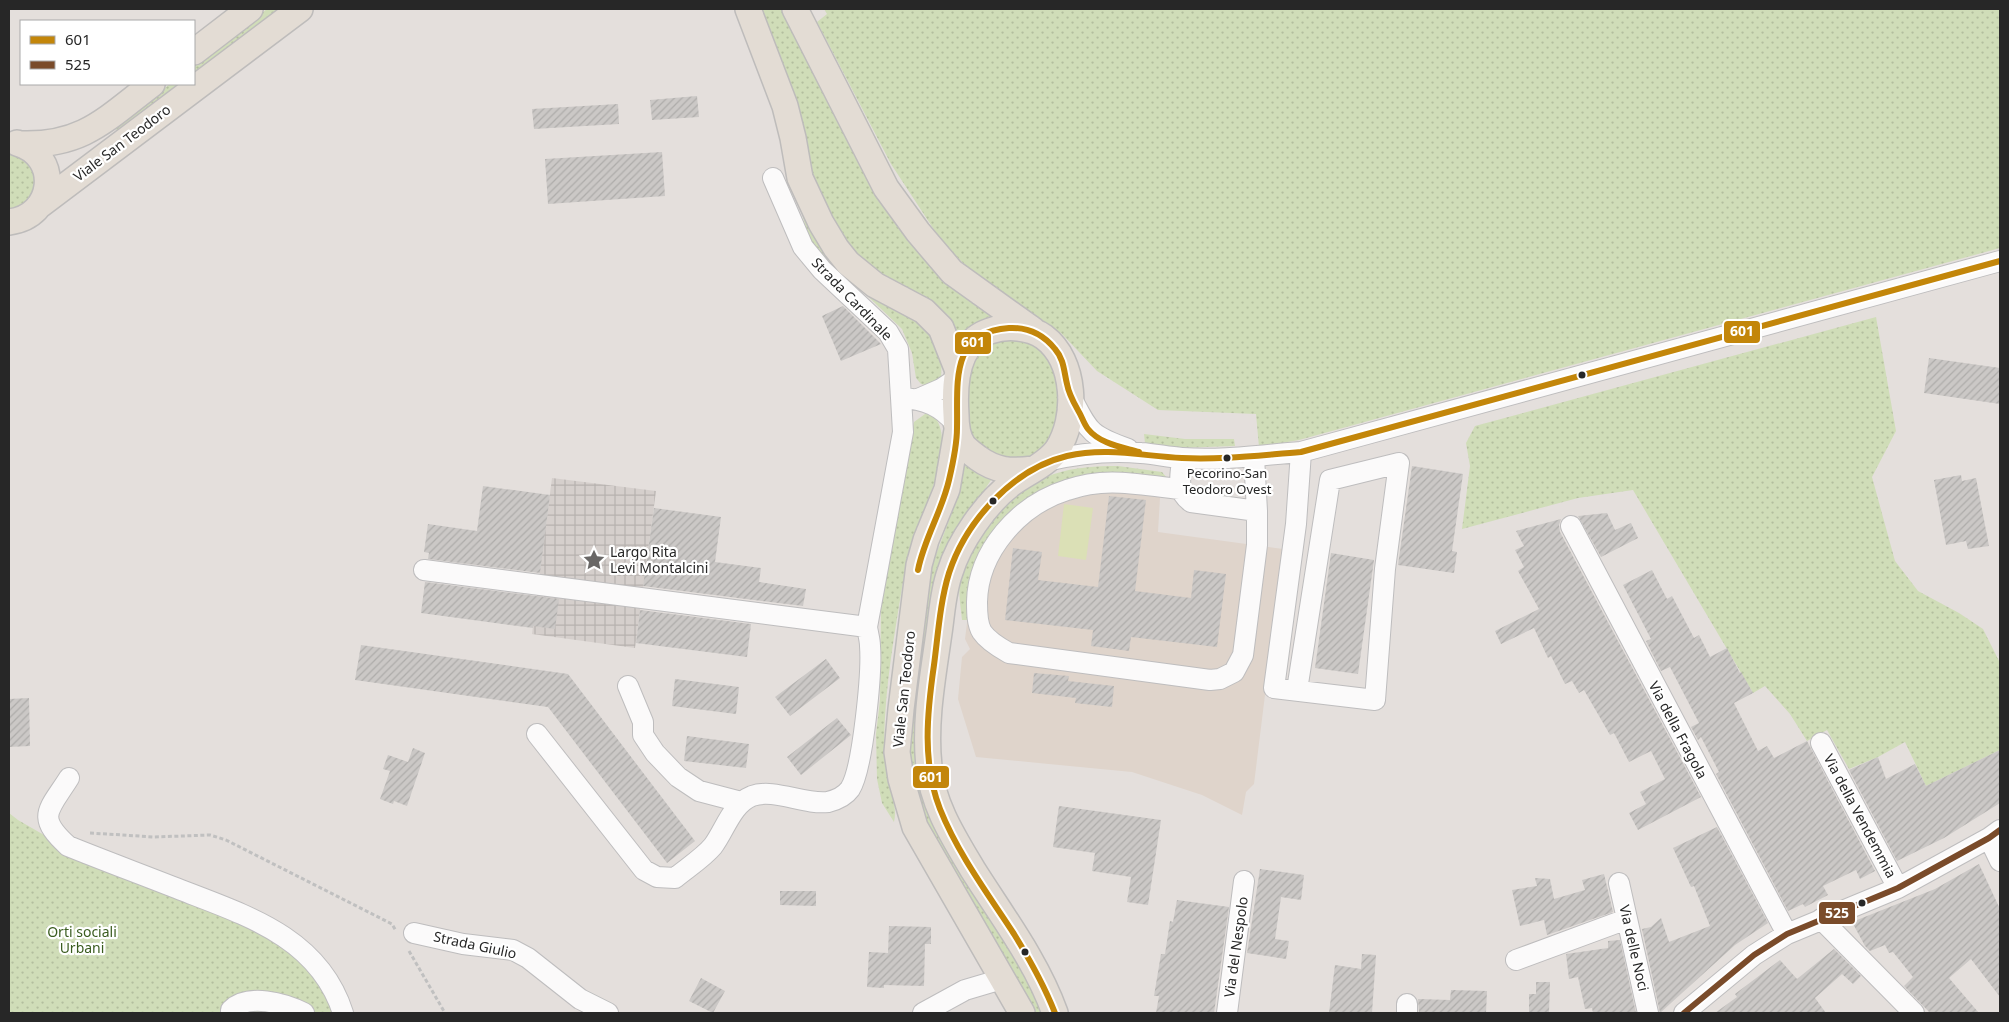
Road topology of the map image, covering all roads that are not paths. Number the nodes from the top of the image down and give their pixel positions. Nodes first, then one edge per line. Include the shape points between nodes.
1 (250, 9) edge
2 (300, 9) edge
3 (748, 9) edge
4 (795, 9) edge
5 (195, 51) edge
6 (151, 85) edge
7 (12, 142) edge
8 (773, 178) dead end
9 (20, 219) edge
10 (2000, 261) edge
11 (1033, 330) junction
12 (957, 375) junction
13 (1070, 395) junction
14 (909, 398) junction
15 (956, 427) junction
16 (1139, 452) junction
17 (1300, 452) junction
18 (1254, 457) junction
19 (1182, 458) junction
20 (1039, 465) junction
21 (1180, 489) junction
22 (1257, 511) junction
23 (1571, 526) dead end
24 (424, 570) dead end
25 (867, 627) junction
26 (628, 686) dead end
27 (1297, 690) junction
28 (537, 734) dead end
29 (1821, 743) dead end
30 (69, 778) dead end
31 (741, 802) junction
32 (1995, 834) edge
33 (2000, 861) edge
34 (1244, 881) dead end
35 (1619, 883) dead end
36 (1898, 888) junction
37 (1627, 919) junction
38 (1821, 919) junction
39 (1786, 934) junction
40 (406, 938) road end
41 (1516, 960) dead end
42 (1001, 976) junction
43 (1015, 1011) edge
44 (231, 1013) edge
45 (304, 1013) edge
46 (343, 1013) edge
47 (608, 1013) edge
48 (923, 1013) edge
49 (1055, 1013) edge
50 (1227, 1013) edge
51 (1648, 1013) edge
52 (1684, 1013) edge
53 (1914, 1013) edge

1 - 5 main road
2 - 9 main road, Viale San Teodoro
3 - 12 main road via 785,106 800,178 821,223 848,263 875,285 924,311 941,328
4 - 11 main road via 886,188 918,232 952,272
6 - 7 main road via 85,134 42,145
7 - 9 main road via 32,150 46,170 47,188
8 - 14 street, Strada Cardinale via 803,246 822,270 888,332 898,349
10 - 17 street
11 - 12 main road via 1009,328 989,331 970,344
11 - 13 main road via 1061,355
12 - 14 street via 941,389
12 - 15 main road
13 - 16 street via 1091,432 1106,441
13 - 20 main road via 1065,436 1055,452
14 - 15 street via 946,412
14 - 25 street, Strada Cardinale
15 - 20 main road via 962,444 992,467 1014,471
15 - 42 main road, Viale San Teodoro via 947,489 919,565 897,752 914,827
16 - 19 street
16 - 20 street via 1090,453
17 - 18 street
17 - 27 street via 1297,517 1274,688
18 - 19 street
18 - 22 street
19 - 21 street
20 - 49 main road via 1009,486 971,528 949,572 927,744 934,791 948,826 1039,977
21 - 22 street via 1191,502
21 - 22 street via 1103,482 1066,490 1038,503 1008,529 983,568 977,593 982,632 1009,653 1210,680 1227,677 1234,672 1243,655 1257,545
23 - 39 street, Via della Fragola
24 - 25 street
25 - 31 street, Strada Cardinale via 870,670 864,731 861,756 850,790 828,802 764,794
26 - 31 street via 643,722 643,736 678,778 699,791
27 - 27 street via 1375,700 1385,569 1399,463 1330,480
28 - 31 street via 644,870 657,877 675,878 712,847
29 - 36 street, Via della Vendemmia
30 - 46 street via 48,812 47,821 51,830 68,846 251,918 286,937 323,973
32 - 33 street
32 - 36 street
34 - 50 street, Via del Nespolo
35 - 37 street, Via delle Noci
36 - 38 street
37 - 41 street
37 - 51 street, Via delle Noci
38 - 39 street
38 - 53 street
39 - 52 street via 1754,955
40 - 47 street, Strada Giulio via 513,950 580,999
42 - 43 main road, Viale San Teodoro
42 - 48 street via 965,990
44 - 45 street via 236,1004 258,1000

